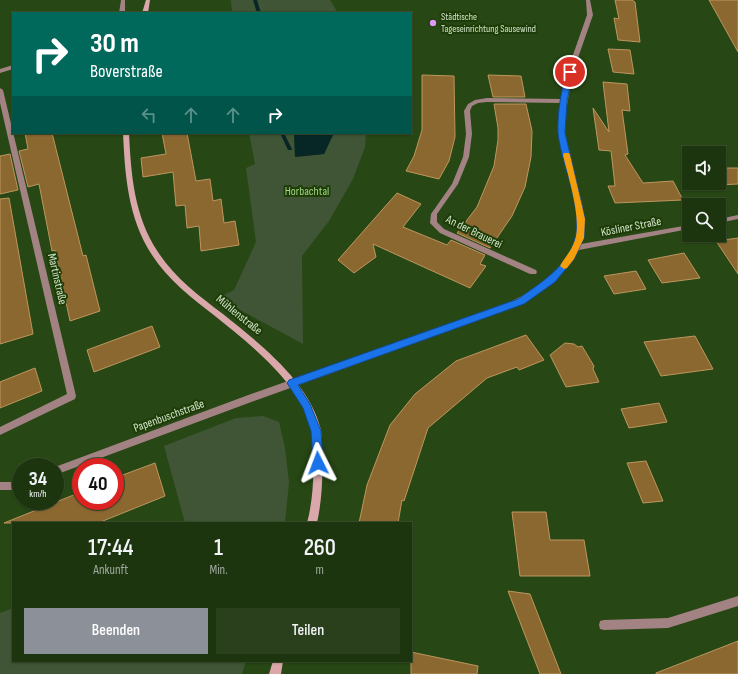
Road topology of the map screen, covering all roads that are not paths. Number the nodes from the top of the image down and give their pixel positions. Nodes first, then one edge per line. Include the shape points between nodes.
1 (123, 0) edge
2 (148, 0) edge
3 (588, 0) edge
4 (122, 12) edge
5 (144, 12) edge
6 (12, 67) edge
7 (0, 71) edge
8 (0, 90) edge
9 (563, 101) junction
10 (126, 134) edge
11 (738, 217) edge
12 (726, 220) edge
13 (682, 228) edge
14 (576, 248) junction
15 (534, 272) dead end
16 (292, 383) junction
17 (0, 431) edge
18 (64, 468) edge
19 (0, 486) edge
20 (12, 486) edge
21 (312, 522) edge
22 (738, 602) edge
23 (604, 625) dead end
24 (278, 662) edge
25 (275, 674) edge

1 - 4 street
2 - 5 street
3 - 9 street, Papenbuschstraße via 590,15 570,72
6 - 7 street
8 - 17 street, Martinstraße via 72,396
9 - 14 street, Papenbuschstraße via 562,133 581,219 580,238
9 - 15 street, An der Brauerei via 487,100 470,105 467,111 469,134 466,157 455,184 434,214 433,223 442,231
10 - 16 street, Mühlenstraße via 132,200 155,253 182,286 262,351
11 - 12 street
13 - 14 street, Kösliner Straße
14 - 16 street, Papenbuschstraße via 552,280 521,301
16 - 18 street, Papenbuschstraße
16 - 21 street, Mühlenstraße via 307,406 316,431 318,474
19 - 20 street
22 - 23 street via 668,623
24 - 25 street

